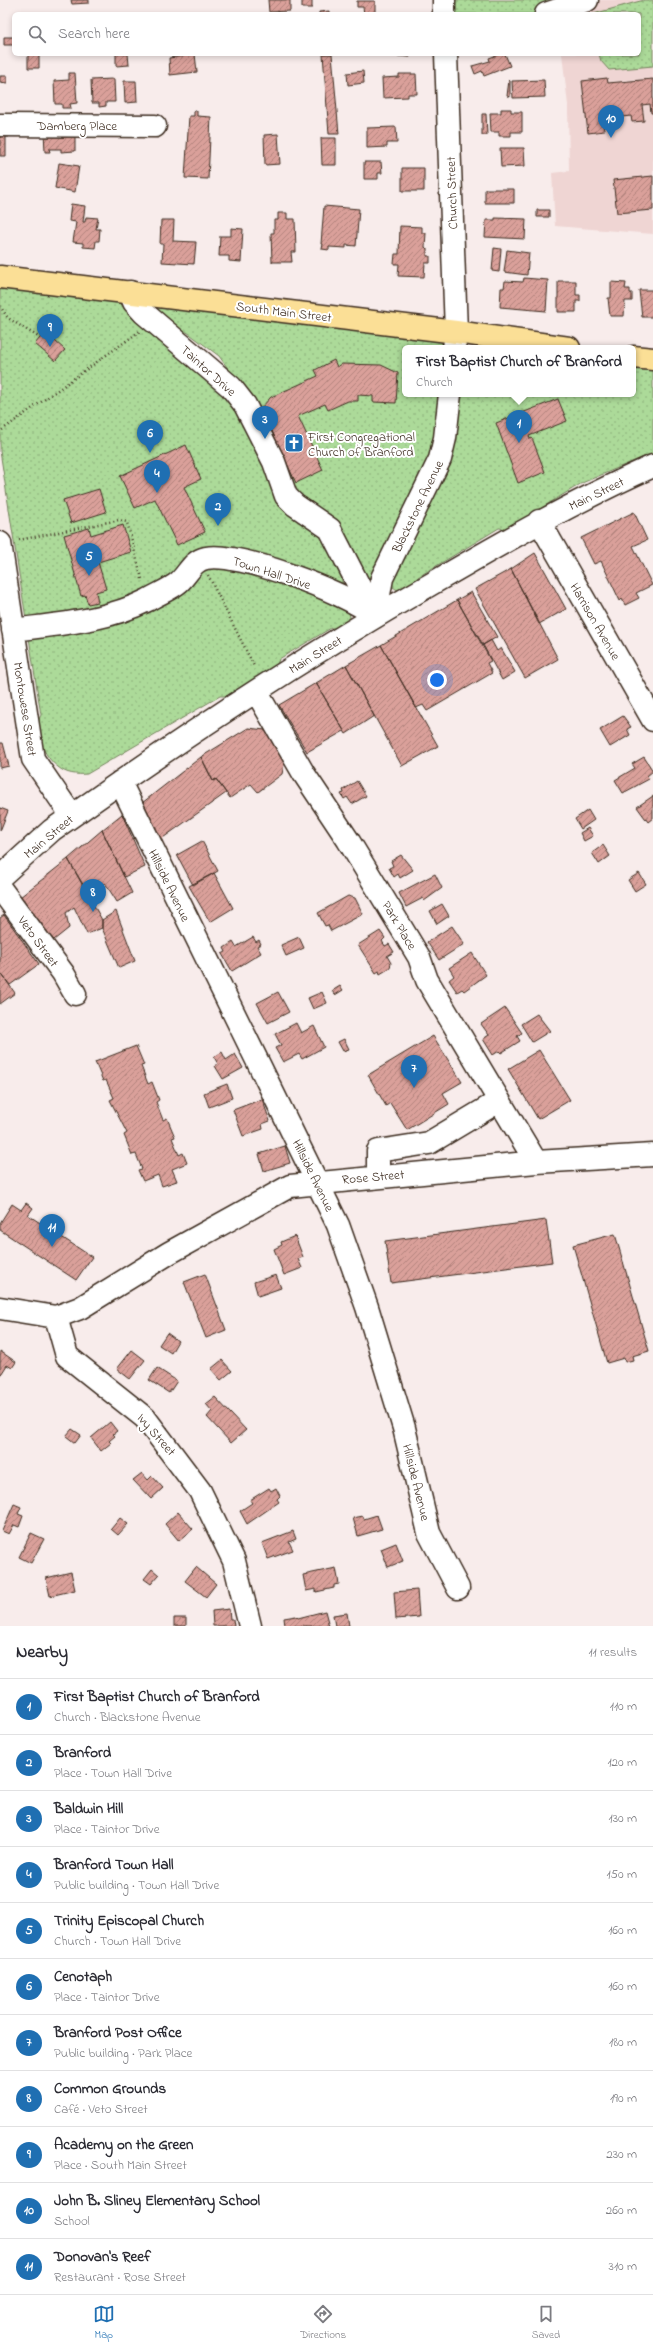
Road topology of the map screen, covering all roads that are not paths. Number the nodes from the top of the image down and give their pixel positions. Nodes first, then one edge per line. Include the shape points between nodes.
1 (444, 0) edge
2 (587, 0) edge
3 (444, 12) edge
4 (552, 12) edge
5 (446, 56) edge
6 (0, 125) edge
7 (155, 126) dead end
8 (0, 277) edge
9 (130, 292) junction
10 (455, 340) edge
11 (526, 345) edge
12 (636, 357) edge
13 (653, 359) edge
14 (450, 397) edge
15 (653, 466) edge
16 (539, 521) junction
17 (10, 541) edge
18 (374, 616) junction
19 (13, 630) junction
20 (256, 691) junction
21 (653, 720) edge
22 (120, 782) junction
23 (72, 816) junction
24 (0, 877) edge
25 (0, 888) edge
26 (75, 994) dead end
27 (499, 1101) junction
28 (653, 1155) edge
29 (536, 1162) junction
30 (378, 1176) junction
31 (318, 1181) junction
32 (0, 1308) edge
33 (56, 1317) junction
34 (458, 1588) dead end
35 (250, 1626) edge

1 - 3 street
2 - 4 street
5 - 10 street, Church Street
6 - 7 street, Damberg Place
8 - 9 main road, South Main Street
9 - 10 main road, South Main Street
9 - 18 street, Taintor Drive via 134,302 144,313 231,387 241,399 274,462 286,496 330,530
10 - 11 main road, South Main Street
12 - 13 main road
14 - 18 street, Blackstone Avenue via 446,438 440,459 382,578
15 - 16 street, Main Street
16 - 18 street, Main Street
16 - 21 street, Harrison Avenue
17 - 19 street, Montowese Street
18 - 19 street, Town Hall Drive via 338,593 242,560 214,557 196,562 173,586 120,611 93,619
18 - 20 street, Main Street
19 - 23 street, Montowese Street via 33,759
20 - 22 street, Main Street
20 - 27 street, Park Place via 304,774 348,840 415,950 427,980
22 - 23 street, Main Street
22 - 31 street, Hillside Avenue
23 - 24 street, Main Street via 52,830
25 - 26 street, Veto Street
27 - 29 street, Park Place
27 - 30 street via 429,1143 378,1151
28 - 29 street, Rose Street
29 - 30 street, Rose Street
30 - 31 street, Rose Street
31 - 33 street, Rose Street via 290,1186 272,1194 168,1253 80,1308
31 - 34 street, Hillside Avenue via 338,1225 367,1307 404,1428 429,1533
32 - 33 street
33 - 35 street, Ivy Street via 67,1356 145,1418 200,1491 234,1562

